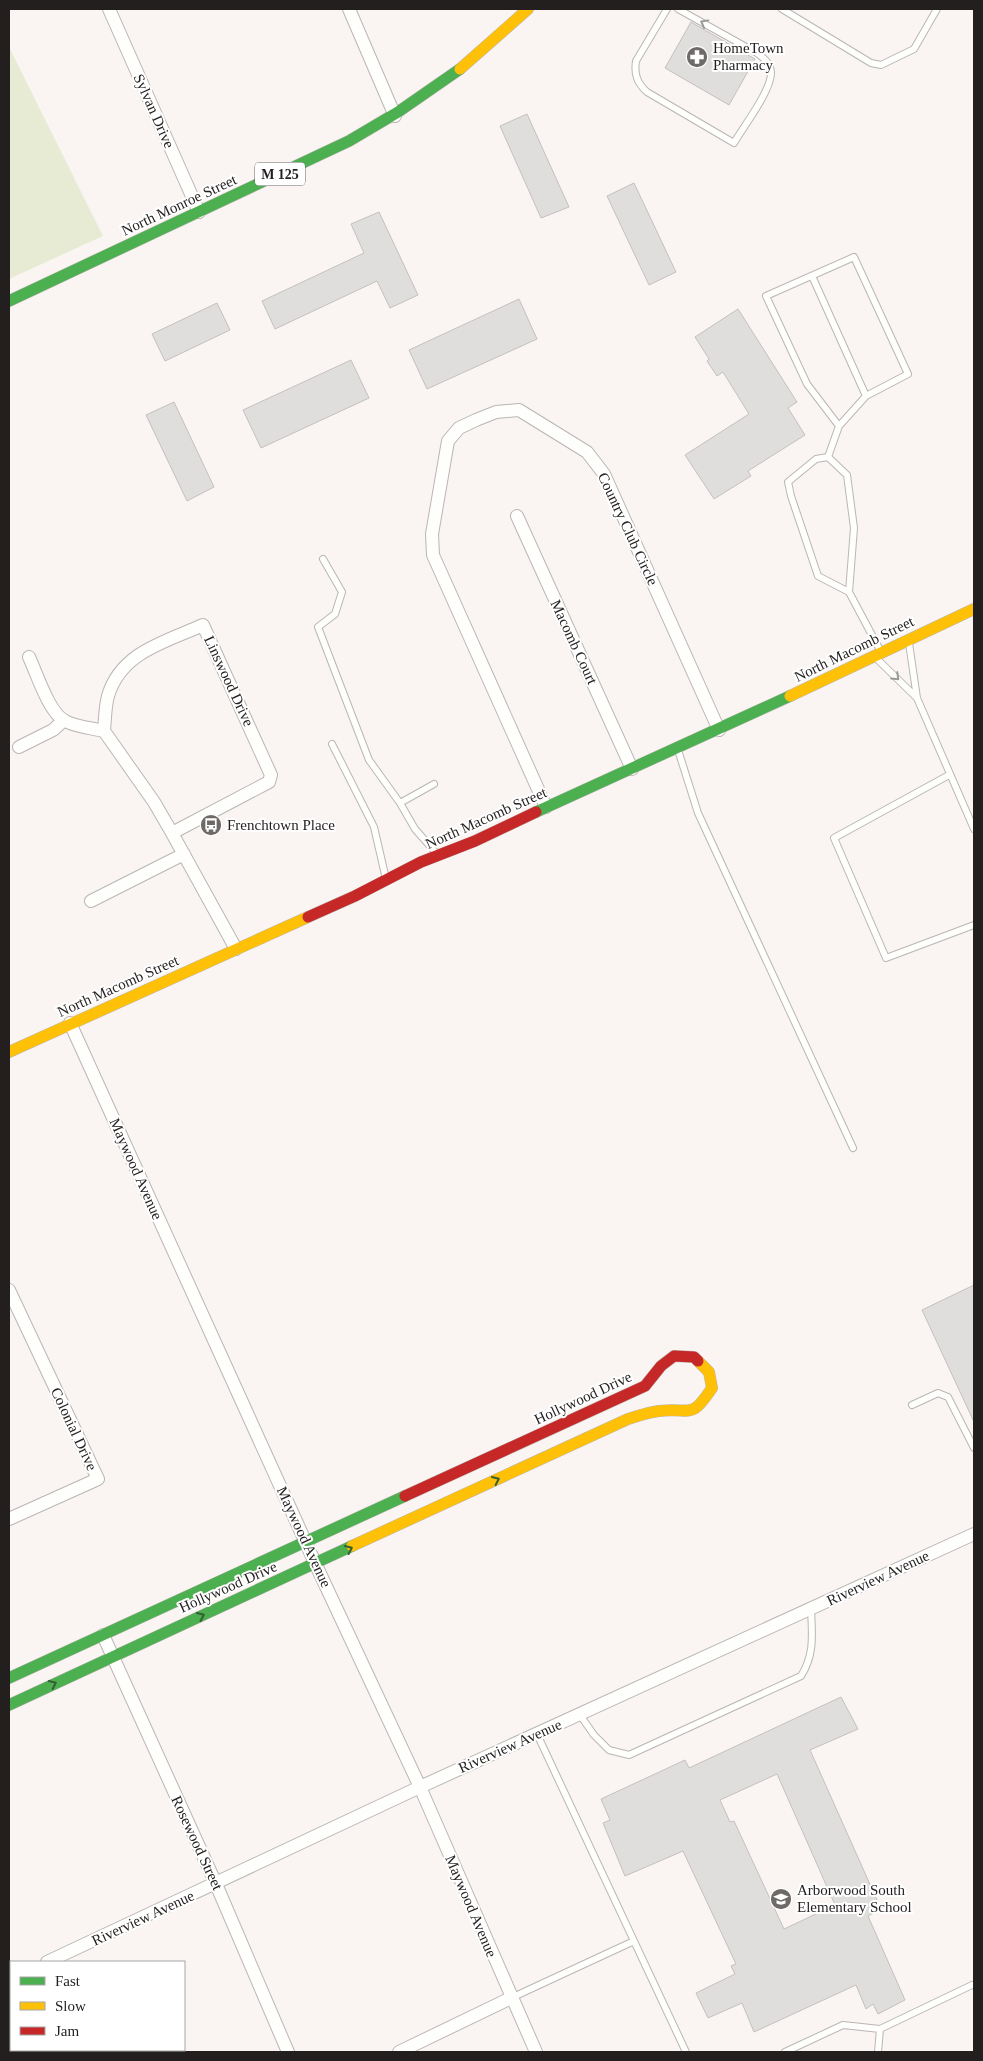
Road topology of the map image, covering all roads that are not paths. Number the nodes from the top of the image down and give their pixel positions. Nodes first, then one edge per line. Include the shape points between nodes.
1 (109, 9) edge
2 (349, 9) edge
3 (528, 9) edge
4 (667, 9) edge
5 (678, 9) edge
6 (782, 9) edge
7 (937, 9) edge
8 (395, 116) junction
9 (199, 212) junction
10 (812, 276) junction
11 (9, 301) edge
12 (866, 396) junction
13 (839, 426) junction
14 (828, 457) junction
15 (516, 516) dead end
16 (323, 560) dead end
17 (849, 592) junction
18 (974, 609) edge
19 (908, 639) junction
20 (878, 654) junction
21 (29, 657) dead end
22 (917, 698) junction
23 (64, 720) junction
24 (718, 730) junction
25 (104, 731) junction
26 (332, 744) dead end
27 (19, 747) dead end
28 (677, 748) junction
29 (632, 769) junction
30 (949, 775) junction
31 (434, 784) dead end
32 (400, 803) junction
33 (546, 807) junction
34 (974, 829) edge
35 (172, 833) junction
36 (184, 854) junction
37 (438, 855) junction
38 (386, 880) junction
39 (91, 902) dead end
40 (974, 925) edge
41 (236, 949) junction
42 (70, 1023) junction
43 (10, 1049) edge
44 (853, 1148) dead end
45 (9, 1290) edge
46 (912, 1404) dead end
47 (974, 1448) edge
48 (9, 1518) edge
49 (974, 1534) edge
50 (306, 1542) junction
51 (316, 1564) junction
52 (811, 1609) junction
53 (103, 1635) junction
54 (112, 1656) junction
55 (9, 1678) edge
56 (9, 1705) edge
57 (580, 1715) junction
58 (537, 1734) junction
59 (420, 1787) junction
60 (216, 1884) junction
61 (634, 1941) junction
62 (49, 1961) edge
63 (972, 1985) dead end
64 (511, 1998) junction
65 (880, 2029) junction
66 (288, 2052) edge
67 (399, 2052) edge
68 (536, 2052) edge
69 (686, 2052) edge
70 (785, 2052) edge
71 (878, 2052) edge

1 - 9 street, Sylvan Drive
2 - 8 street
3 - 8 street, North Monroe Street / M 125 via 468,64
4 -> 5 lane via 636,61 634,70 639,85 734,142 768,87 771,73 768,62 758,53
6 - 7 lane via 871,63 880,65 914,49
8 - 9 street, North Monroe Street / M 125
9 - 11 street, North Monroe Street / M 125
10 - 12 lane
10 - 12 lane via 854,257 908,374
10 - 13 lane via 766,296 807,384
12 - 13 lane
13 - 14 lane
14 - 17 lane via 847,475 854,528
14 - 17 lane via 816,459 788,482 790,496 818,576
15 - 29 street, Macomb Court
16 - 32 lane via 342,592 335,614 318,626 369,760
17 - 20 lane
18 - 19 street, North Macomb Street
19 - 20 street, North Macomb Street
19 - 22 lane
20 -> 22 lane
20 - 24 street, North Macomb Street
21 - 23 street via 54,712
22 - 30 lane
23 - 25 street
23 - 27 street via 53,730
24 - 28 street, North Macomb Street
24 - 33 street, Country Club Circle via 604,474 587,452 519,410 496,412 476,420 459,428 448,441 432,534 433,555
25 - 35 street
25 - 35 street, Linswood Drive via 108,697 126,664 140,653 203,625 272,775 270,782
26 - 38 lane via 374,827
28 - 29 street, North Macomb Street
28 - 44 lane via 698,813
29 - 33 street, North Macomb Street
30 - 34 lane
30 - 40 lane via 834,838 886,958
31 - 32 lane
32 - 37 lane via 415,829
33 - 37 street, North Macomb Street
35 - 36 street
36 - 39 street
36 - 41 street
37 - 38 street, North Macomb Street
38 - 41 street, North Macomb Street
41 - 42 street, North Macomb Street
42 - 43 street, North Macomb Street
42 - 50 street, Maywood Avenue
45 - 48 street, Colonial Drive via 98,1479
46 - 47 lane via 938,1393 948,1397
49 - 52 street, Riverview Avenue
50 - 51 street, Maywood Avenue
51 -> 50 street, Hollywood Drive via 628,1419 659,1411 685,1412 700,1407 712,1388 709,1372 694,1357 674,1356 645,1386
50 - 53 street, Hollywood Drive
54 -> 51 street, Hollywood Drive
51 - 59 street, Maywood Avenue
52 - 57 street, Riverview Avenue
52 - 57 lane via 809,1663 801,1676 638,1751 629,1755 609,1750
53 - 54 street, Rosewood Street
53 - 55 street, Hollywood Drive
56 -> 54 street, Hollywood Drive
54 - 60 street, Rosewood Street
57 - 58 street, Riverview Avenue
58 - 59 street, Riverview Avenue
58 - 61 lane
59 - 60 street, Riverview Avenue
59 - 64 street, Maywood Avenue
60 - 62 street, Riverview Avenue
60 - 66 street, Rosewood Street
61 - 64 lane
61 - 69 lane
63 - 65 lane
64 - 67 street
64 - 68 street, Maywood Avenue
65 - 70 lane via 843,2025
65 - 71 lane

